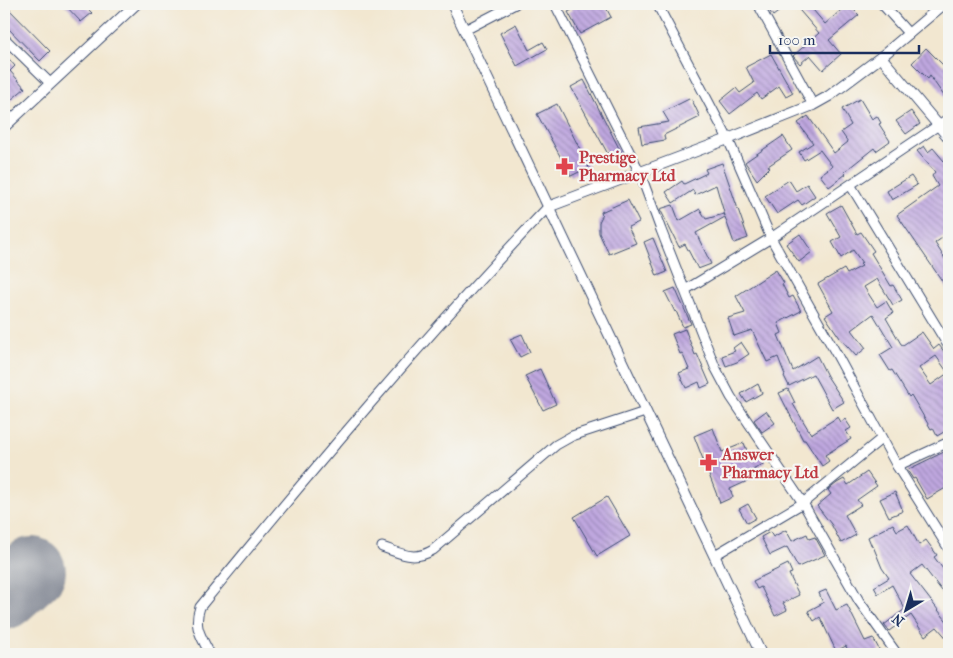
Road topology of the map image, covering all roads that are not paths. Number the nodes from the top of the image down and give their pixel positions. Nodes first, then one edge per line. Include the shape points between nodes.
1 (136, 4) edge
2 (452, 4) edge
3 (515, 4) edge
4 (555, 4) edge
5 (657, 4) edge
6 (758, 4) edge
7 (882, 4) edge
8 (944, 4) edge
9 (465, 30) junction
10 (909, 34) junction
11 (4, 38) edge
12 (881, 57) junction
13 (50, 83) junction
14 (812, 105) junction
15 (949, 118) edge
16 (939, 125) junction
17 (4, 127) edge
18 (949, 138) edge
19 (728, 139) junction
20 (640, 173) junction
21 (851, 186) junction
22 (548, 207) junction
23 (770, 238) junction
24 (685, 290) junction
25 (949, 347) edge
26 (645, 412) junction
27 (881, 439) junction
28 (949, 442) edge
29 (897, 466) junction
30 (803, 503) junction
31 (382, 546) dead end
32 (949, 549) edge
33 (715, 555) junction
34 (210, 654) edge
35 (761, 654) edge
36 (897, 654) edge

1 - 13 street
2 - 9 street
3 - 9 street
4 - 20 street
5 - 19 street
6 - 14 street
7 - 10 street
8 - 10 street
9 - 22 street
10 - 12 street
11 - 13 street
12 - 14 street
12 - 16 street
13 - 17 street
14 - 19 street
15 - 16 street
16 - 18 street
16 - 21 street
19 - 20 street
19 - 23 street
20 - 22 street
20 - 24 street
21 - 23 street
21 - 25 street
22 - 26 street
22 - 34 street via 462,300 301,485 200,608 196,618 198,630
23 - 24 street
23 - 27 street via 837,354
24 - 30 street via 731,397
26 - 31 street via 572,436 556,445 424,555 416,557
26 - 33 street
27 - 29 street
27 - 30 street
28 - 29 street
29 - 32 street
30 - 33 street
30 - 36 street via 859,601
33 - 35 street

